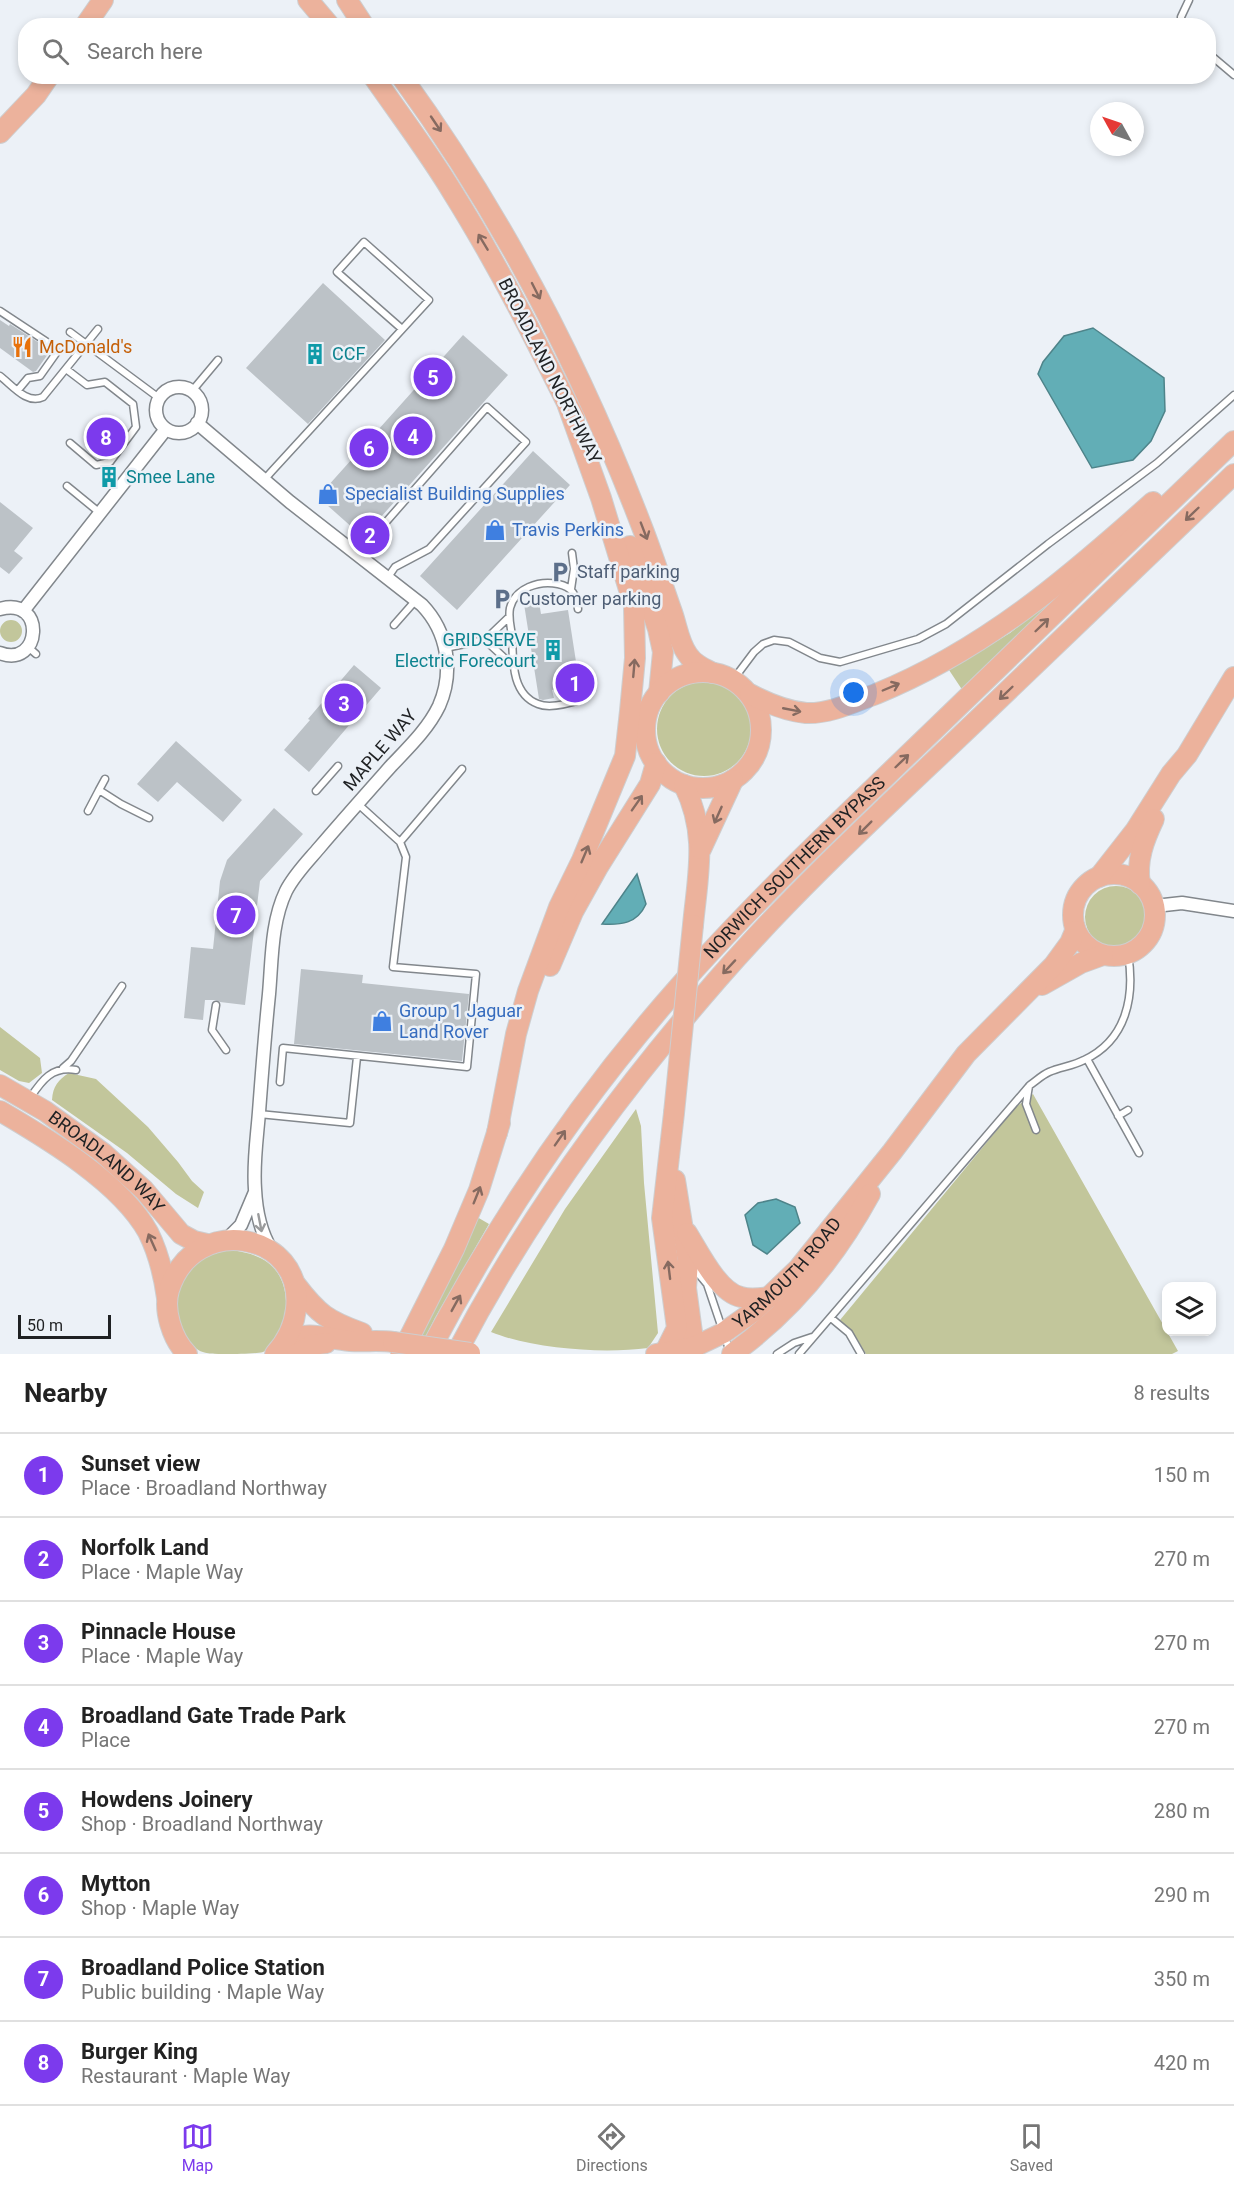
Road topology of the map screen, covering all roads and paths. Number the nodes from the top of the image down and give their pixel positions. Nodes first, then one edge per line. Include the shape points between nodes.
1 (88, 0) edge
2 (103, 0) edge
3 (308, 0) edge
4 (321, 0) edge
5 (347, 0) edge
6 (1189, 0) edge
7 (76, 18) edge
8 (91, 18) edge
9 (323, 18) edge
10 (333, 18) edge
11 (359, 18) edge
12 (1181, 18) edge
13 (1216, 59) edge
14 (1234, 75) edge
15 (31, 84) edge
16 (44, 84) edge
17 (378, 84) edge
18 (407, 84) edge
19 (0, 131) edge
20 (0, 312) edge
21 (99, 329) dead end
22 (402, 329) junction
23 (70, 332) dead end
24 (87, 346) junction
25 (218, 360) dead end
26 (66, 369) junction
27 (0, 376) edge
28 (18, 390) junction
29 (192, 391) junction
30 (1234, 395) edge
31 (159, 398) junction
32 (568, 406) junction
33 (197, 423) junction
34 (1234, 428) edge
35 (166, 429) junction
36 (1234, 441) edge
37 (70, 443) dead end
38 (1234, 474) edge
39 (264, 480) junction
40 (67, 486) dead end
41 (100, 513) junction
42 (572, 553) dead end
43 (362, 558) junction
44 (388, 577) junction
45 (571, 589) junction
46 (416, 599) junction
47 (0, 609) edge
48 (578, 609) dead end
49 (23, 611) junction
50 (509, 617) junction
51 (394, 625) dead end
52 (485, 639) junction
53 (445, 648) junction
54 (0, 653) edge
55 (512, 665) junction
56 (713, 673) junction
57 (588, 674) dead end
58 (1234, 677) edge
59 (733, 680) junction
60 (589, 685) dead end
61 (659, 693) junction
62 (750, 694) junction
63 (585, 696) junction
64 (1187, 755) junction
65 (656, 763) junction
66 (338, 766) dead end
67 (462, 769) dead end
68 (105, 778) dead end
69 (733, 780) junction
70 (684, 785) junction
71 (99, 790) junction
72 (316, 791) dead end
73 (358, 803) junction
74 (88, 811) dead end
75 (149, 818) dead end
76 (400, 842) junction
77 (701, 849) junction
78 (1100, 877) junction
79 (1140, 884) junction
80 (1155, 906) junction
81 (1234, 911) edge
82 (1075, 931) junction
83 (1128, 954) junction
84 (1103, 955) junction
85 (122, 986) dead end
86 (1027, 994) junction
87 (216, 1005) dead end
88 (226, 1050) dead end
89 (357, 1057) junction
90 (1087, 1059) junction
91 (63, 1068) junction
92 (76, 1070) dead end
93 (280, 1082) dead end
94 (0, 1085) edge
95 (1030, 1085) junction
96 (28, 1101) junction
97 (1128, 1110) dead end
98 (0, 1111) edge
99 (259, 1114) junction
100 (1118, 1116) junction
101 (1036, 1130) dead end
102 (497, 1133) junction
103 (892, 1152) junction
104 (671, 1153) junction
105 (1139, 1153) dead end
106 (255, 1191) junction
107 (681, 1223) junction
108 (217, 1242) junction
109 (273, 1253) junction
110 (688, 1261) junction
111 (822, 1270) junction
112 (296, 1285) junction
113 (770, 1297) junction
114 (167, 1298) junction
115 (831, 1318) junction
116 (813, 1337) junction
117 (381, 1340) junction
118 (171, 1345) edge
119 (701, 1349) edge
120 (286, 1350) edge
121 (187, 1354) edge
122 (401, 1354) edge
123 (428, 1354) edge
124 (456, 1354) edge
125 (475, 1354) edge
126 (753, 1354) edge
127 (777, 1354) edge
128 (799, 1354) edge
129 (861, 1354) edge

1 - 7 highway
2 - 8 highway
3 - 9 highway
4 - 10 highway
5 - 11 highway
6 - 12 lane
13 - 14 lane
15 - 19 highway
16 - 19 highway
32 -> 17 highway, BROADLAND NORTHWAY via 483,242
18 -> 56 highway, BROADLAND NORTHWAY via 481,196 542,302 618,466 682,646 696,664
20 - 28 lane via 57,352 40,376 28,378
21 - 24 lane
22 - 22 lane via 429,300 364,242 337,272
22 - 39 lane
23 - 24 lane
24 - 26 lane
24 - 31 lane
25 - 29 lane
26 - 28 lane via 37,400
26 - 37 lane via 87,385 105,382 133,404 136,428 110,462 96,465
27 - 28 lane
29 - 31 street via 170,388
29 - 33 street via 202,410
30 - 59 lane via 1157,463 946,624 918,639 840,662 774,640 754,652
31 - 35 street via 156,415
32 - 61 highway, BROADLAND NORTHWAY via 604,478 658,629 663,652
102 -> 32 highway via 528,991 559,907 626,756 635,658 634,606
33 - 35 street via 183,432
33 - 39 street, MAPLE WAY
62 -> 34 highway via 784,708 820,712 856,702 942,663 1034,603
35 - 41 street
123 -> 36 highway, NORWICH SOUTHERN BYPASS via 547,1157 613,1066 676,989 836,825
38 -> 124 highway, NORWICH SOUTHERN BYPASS via 889,804 718,978 587,1142 485,1300
39 - 43 street, MAPLE WAY
40 - 41 lane
41 - 49 street
42 - 45 lane
43 - 44 street, MAPLE WAY
43 - 44 lane via 386,522 487,407 526,442 429,549 395,567
44 - 46 street, MAPLE WAY
45 - 48 lane
45 - 50 lane via 548,582 522,590 514,597
46 - 51 lane
46 - 53 street, MAPLE WAY via 432,617
47 - 49 street
49 - 54 street via 33,624 32,650 13,655
50 - 52 lane
50 - 55 lane
52 - 53 lane
52 - 55 lane
53 - 73 street, MAPLE WAY via 448,671 438,708
55 - 63 lane via 525,695 538,705 571,703
56 - 59 highway
56 - 61 highway via 693,673 674,680
57 - 63 lane
58 - 64 highway
59 - 62 highway
60 - 63 lane
61 - 65 highway via 645,728
62 - 69 highway via 761,728 759,743 754,758
64 - 78 highway
64 - 79 highway via 1146,836 1138,862
65 - 70 highway
102 -> 65 highway via 548,969 573,912 650,784
66 - 72 lane
67 - 76 lane
68 - 71 lane
69 - 70 highway via 709,788
69 -> 77 highway
70 - 77 highway via 695,812
71 - 74 lane
71 - 75 lane
73 - 76 lane
73 - 99 street, MAPLE WAY via 293,878 280,906
76 - 89 lane via 406,857 393,967 476,974 467,1067
77 - 104 highway, bridge
78 - 79 highway via 1117,875
78 - 82 highway via 1077,895 1072,920
79 - 80 highway
80 - 81 street via 1182,903
80 - 83 highway via 1150,936
82 - 84 highway via 1085,944
82 - 86 highway, YARMOUTH ROAD via 1054,965
83 - 84 highway
83 - 90 lane via 1132,975 1127,1012 1102,1048
84 - 86 highway, YARMOUTH ROAD
85 - 91 lane
86 - 103 highway, YARMOUTH ROAD via 966,1054
87 - 88 lane via 212,1030
89 - 93 lane via 283,1048
89 - 99 lane via 350,1123
90 - 95 lane via 1047,1073
90 - 100 lane
91 - 92 lane
91 - 96 lane via 44,1079
94 - 96 highway, BROADLAND WAY
95 - 101 lane via 1026,1104
95 - 115 lane
96 - 108 highway, BROADLAND WAY via 124,1171 181,1234 194,1241
97 - 100 lane
114 -> 98 highway, BROADLAND WAY via 157,1254 132,1211 67,1154
99 - 106 street, MAPLE WAY
100 - 105 lane
122 -> 102 highway via 454,1249
103 - 111 highway, YARMOUTH ROAD via 855,1221
103 - 113 highway, YARMOUTH ROAD via 798,1269
104 - 107 highway
119 -> 104 highway via 677,1328 662,1218
106 - 108 street, MAPLE WAY via 241,1224
106 -> 109 street, MAPLE WAY via 263,1237
107 - 110 highway
107 - 113 highway via 729,1292 752,1299
108 - 109 highway via 244,1240
108 - 114 highway via 192,1254 181,1266
109 - 112 highway
110 - 119 highway via 686,1288
110 - 119 lane via 707,1284
111 - 119 highway, YARMOUTH ROAD via 787,1308
111 - 126 highway via 795,1311
112 - 117 highway via 313,1307 330,1320
112 - 120 highway via 295,1318
113 - 119 highway, YARMOUTH ROAD
114 - 118 highway
115 - 116 lane
115 - 129 lane via 849,1333
116 - 127 lane
116 - 128 lane
117 - 120 highway
117 - 125 highway, bridge
118 - 121 highway

